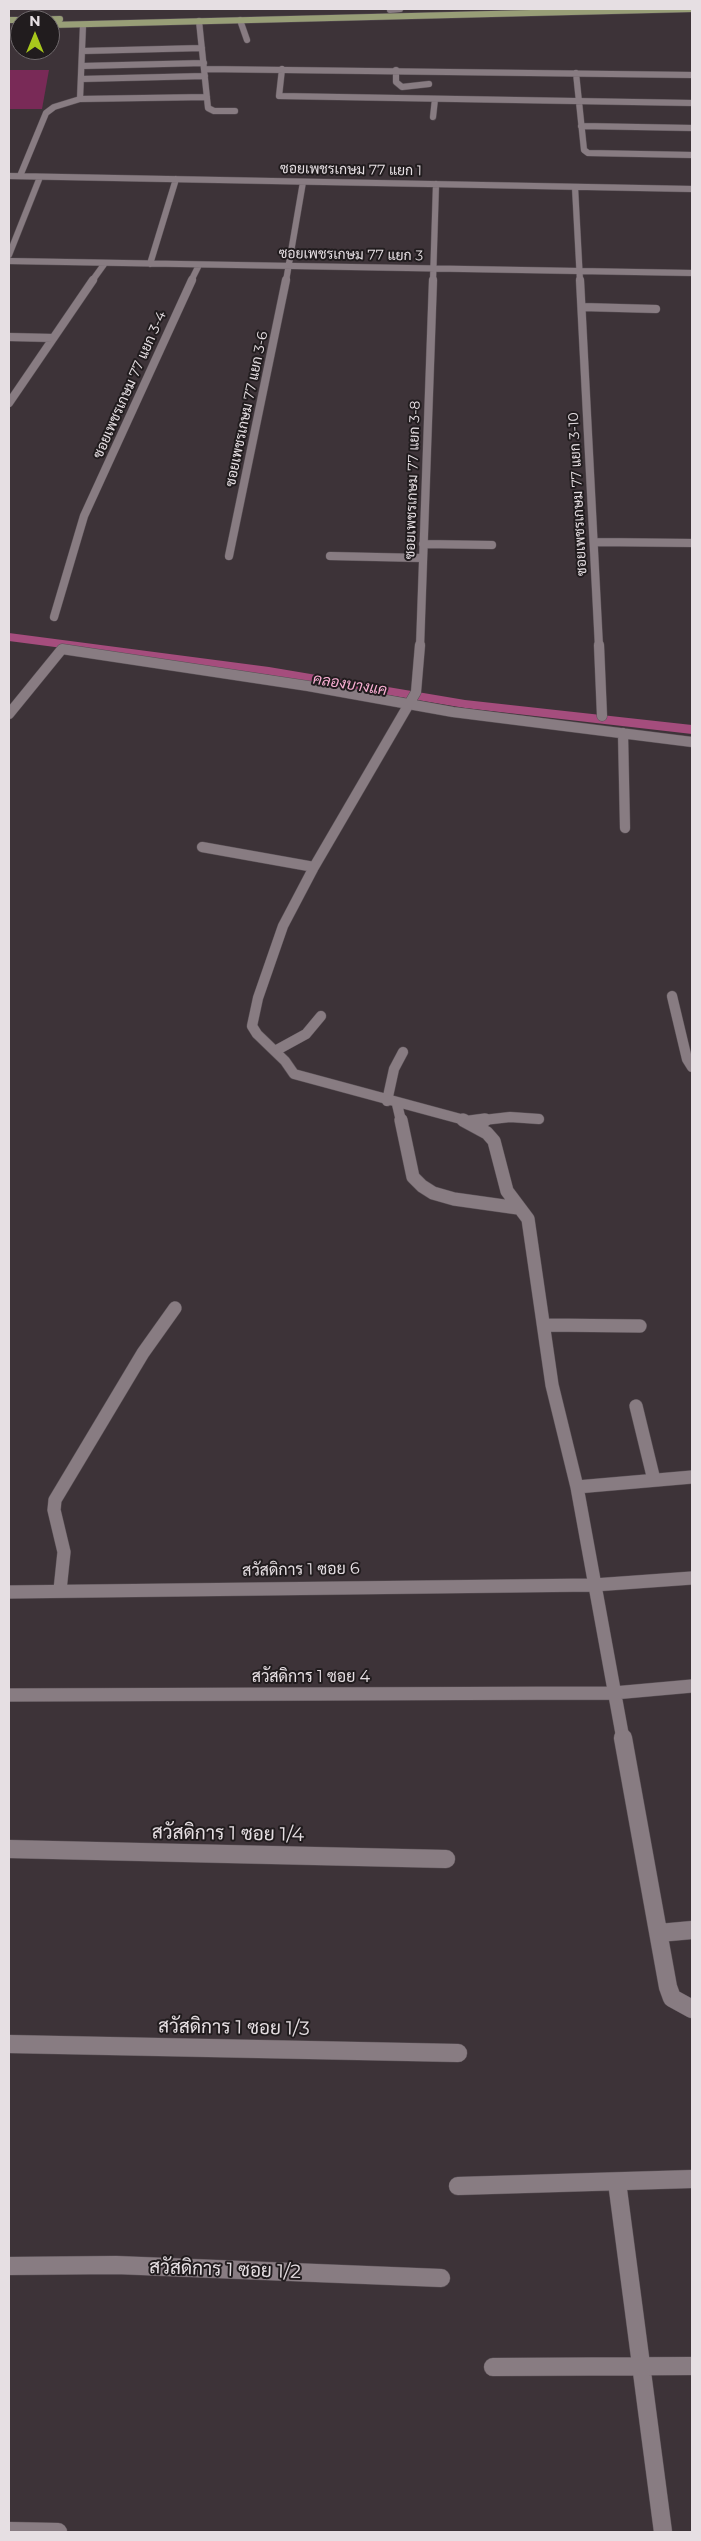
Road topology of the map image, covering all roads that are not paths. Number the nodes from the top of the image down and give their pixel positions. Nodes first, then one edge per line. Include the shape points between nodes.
1 (400, 9) edge
2 (692, 9) edge
3 (390, 10) junction
4 (446, 10) edge
5 (422, 11) edge
6 (60, 19) edge
7 (240, 20) junction
8 (199, 21) junction
9 (83, 25) junction
10 (60, 26) edge
11 (247, 40) dead end
12 (202, 48) junction
13 (83, 51) junction
14 (82, 66) junction
15 (204, 66) junction
16 (282, 69) junction
17 (396, 70) junction
18 (576, 73) junction
19 (692, 75) edge
20 (205, 76) junction
21 (81, 79) junction
22 (429, 84) dead end
23 (207, 96) junction
24 (435, 98) junction
25 (80, 99) junction
26 (578, 101) junction
27 (692, 102) edge
28 (235, 111) dead end
29 (433, 117) dead end
30 (581, 126) junction
31 (692, 128) edge
32 (692, 155) edge
33 (9, 176) edge
34 (20, 176) junction
35 (40, 177) junction
36 (176, 180) junction
37 (303, 182) junction
38 (436, 184) junction
39 (575, 187) junction
40 (692, 189) edge
41 (9, 255) edge
42 (9, 261) edge
43 (105, 263) junction
44 (150, 264) junction
45 (199, 265) junction
46 (289, 266) junction
47 (434, 269) junction
48 (580, 271) junction
49 (692, 273) edge
50 (582, 307) junction
51 (656, 309) dead end
52 (9, 337) edge
53 (53, 338) junction
54 (9, 402) edge
55 (595, 542) junction
56 (692, 542) edge
57 (422, 544) junction
58 (492, 545) dead end
59 (229, 556) dead end
60 (330, 556) dead end
61 (422, 558) junction
62 (54, 617) dead end
63 (408, 705) junction
64 (9, 714) edge
65 (602, 716) dead end
66 (623, 733) junction
67 (692, 742) edge
68 (625, 828) dead end
69 (202, 847) dead end
70 (314, 867) junction
71 (672, 996) dead end
72 (321, 1016) dead end
73 (680, 1030) junction
74 (692, 1030) edge
75 (275, 1051) junction
76 (403, 1052) dead end
77 (692, 1067) edge
78 (392, 1102) junction
79 (540, 1119) dead end
80 (470, 1122) junction
81 (518, 1208) junction
82 (175, 1308) dead end
83 (544, 1324) junction
84 (640, 1326) dead end
85 (636, 1406) dead end
86 (692, 1477) edge
87 (654, 1480) junction
88 (577, 1487) junction
89 (692, 1578) edge
90 (594, 1585) junction
91 (60, 1590) junction
92 (9, 1592) edge
93 (692, 1686) edge
94 (614, 1693) junction
95 (9, 1695) edge
96 (9, 1849) edge
97 (446, 1859) dead end
98 (692, 1930) edge
99 (659, 1934) junction
100 (692, 2009) edge
101 (9, 2044) edge
102 (458, 2053) dead end
103 (692, 2179) edge
104 (617, 2182) junction
105 (458, 2186) dead end
106 (9, 2266) edge
107 (441, 2278) dead end
108 (493, 2366) dead end
109 (692, 2366) edge
110 (643, 2368) junction
111 (9, 2530) edge
112 (58, 2532) edge
113 (662, 2532) edge

1 - 3 street
2 - 4 main road
3 - 5 main road
3 - 6 main road
4 - 5 main road
5 - 7 main road
7 - 8 main road
7 - 11 street
8 - 9 main road
8 - 12 street
9 - 10 main road
9 - 13 street
12 - 13 street
12 - 15 street
13 - 14 street
14 - 15 street
14 - 21 street
15 - 16 street
15 - 20 street
16 - 17 street
16 - 24 street via 279,96
17 - 18 street
17 - 22 street via 396,82 402,87
18 - 19 street
18 - 26 street
20 - 21 street
20 - 23 street
21 - 25 street
23 - 25 street
23 - 28 street via 210,110
24 - 26 street
24 - 29 street
25 - 34 street via 49,110
26 - 27 street
26 - 30 street
30 - 31 street
30 - 32 street via 584,150 588,153
33 - 34 street, ซอยเพชรเกษม 77 แยก 1
34 - 35 street, ซอยเพชรเกษม 77 แยก 1
35 - 36 street, ซอยเพชรเกษม 77 แยก 1
35 - 41 street
36 - 37 street, ซอยเพชรเกษม 77 แยก 1
36 - 44 street
37 - 38 street, ซอยเพชรเกษม 77 แยก 1
37 - 46 street, ซอยเพชรเกษม 77 แยก 3-6
38 - 39 street, ซอยเพชรเกษม 77 แยก 1
38 - 47 street, ซอยเพชรเกษม 77 แยก 3-8
39 - 40 street, ซอยเพชรเกษม 77 แยก 1
39 - 48 street, ซอยเพชรเกษม 77 แยก 3-10
42 - 43 street, ซอยเพชรเกษม 77 แยก 3
43 - 44 street, ซอยเพชรเกษม 77 แยก 3
43 - 53 street
44 - 45 street, ซอยเพชรเกษม 77 แยก 3
45 - 46 street, ซอยเพชรเกษม 77 แยก 3
45 - 62 street, ซอยเพชรเกษม 77 แยก 3-4 via 84,516
46 - 47 street, ซอยเพชรเกษม 77 แยก 3
46 - 59 street, ซอยเพชรเกษม 77 แยก 3-6
47 - 48 street, ซอยเพชรเกษม 77 แยก 3
47 - 57 street, ซอยเพชรเกษม 77 แยก 3-8
48 - 49 street, ซอยเพชรเกษม 77 แยก 3
48 - 50 street, ซอยเพชรเกษม 77 แยก 3-10
50 - 51 street
50 - 55 street, ซอยเพชรเกษม 77 แยก 3-10
52 - 53 street
53 - 54 street
55 - 56 street
55 - 65 street, ซอยเพชรเกษม 77 แยก 3-10
57 - 58 street
57 - 61 street, ซอยเพชรเกษม 77 แยก 3-8
60 - 61 street
61 - 63 street, ซอยเพชรเกษม 77 แยก 3-8 via 421,640 416,692
63 - 64 street via 308,686 62,649
63 - 66 street
63 - 70 street
66 - 67 street
66 - 68 street
69 - 70 street
70 - 75 street via 283,926 254,1014 252,1026
71 - 73 street
72 - 75 street via 306,1034
73 - 74 street
73 - 77 street
75 - 78 street via 294,1074
76 - 78 street via 394,1069
78 - 80 street
78 - 81 street via 413,1177 422,1186 454,1199
79 - 80 street via 510,1117
80 - 81 street via 488,1133 494,1141 507,1191
81 - 83 street via 528,1219 532,1236
82 - 91 street via 143,1353 56,1500 54,1510 64,1552
83 - 84 street
83 - 88 street via 552,1385
85 - 87 street
86 - 87 street
87 - 88 street
88 - 90 street
89 - 90 street, สวัสดิการ 1 ซอย 6
90 - 91 street, สวัสดิการ 1 ซอย 6
90 - 94 street
91 - 92 street, สวัสดิการ 1 ซอย 6
93 - 94 street, สวัสดิการ 1 ซอย 4
94 - 95 street, สวัสดิการ 1 ซอย 4
94 - 99 street
96 - 97 street, สวัสดิการ 1 ซอย 1/4
98 - 99 street
99 - 100 street via 672,1998
101 - 102 street, สวัสดิการ 1 ซอย 1/3
103 - 104 street
104 - 105 street
104 - 110 street
106 - 107 street, สวัสดิการ 1 ซอย 1/2 via 116,2265
108 - 110 street
109 - 110 street
110 - 113 street
111 - 112 street

